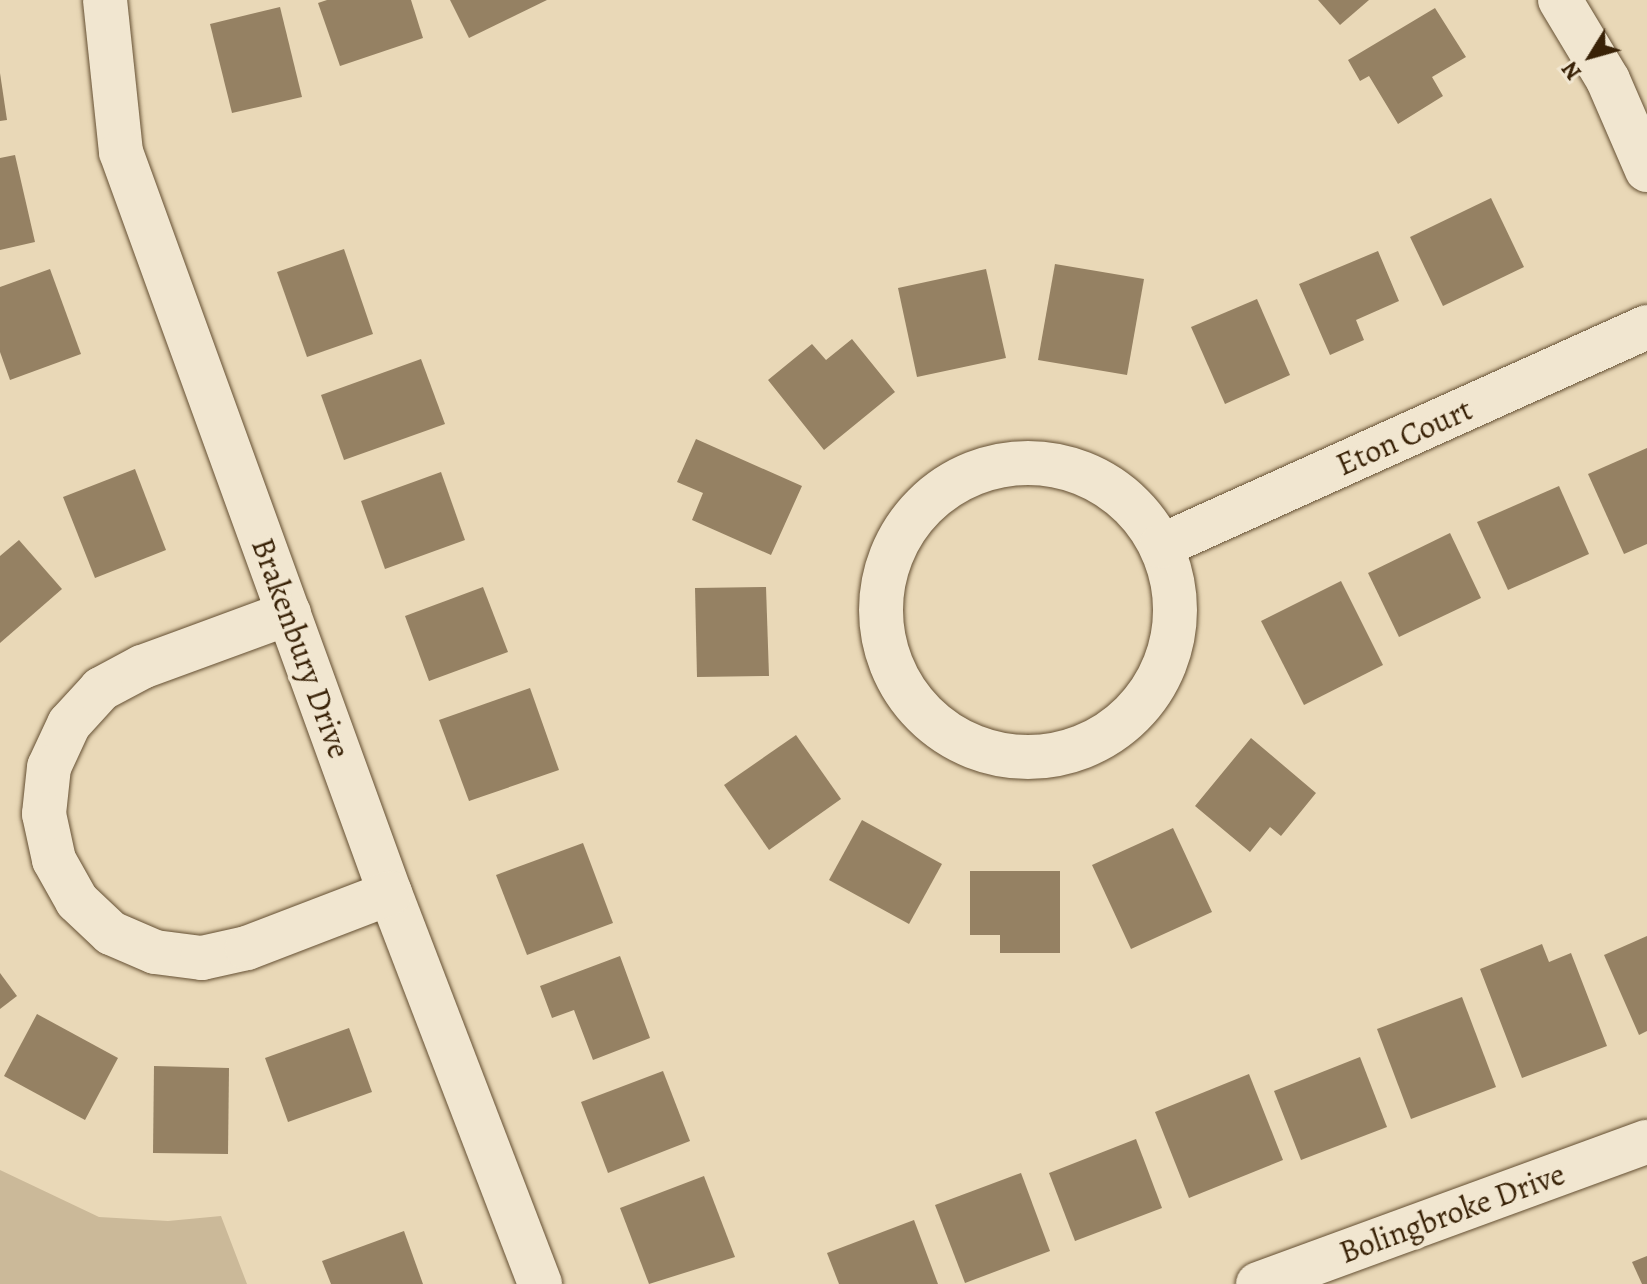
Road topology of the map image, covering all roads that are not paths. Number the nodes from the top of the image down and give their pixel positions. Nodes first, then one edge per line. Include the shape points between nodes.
1 (105, 0) edge
2 (1560, 0) edge
3 (1647, 170) edge
4 (1647, 327) edge
5 (1161, 546) junction
6 (289, 613) junction
7 (390, 893) junction
8 (1647, 1142) edge
9 (540, 1284) edge
10 (1258, 1284) edge

1 - 6 street, Brakenbury Drive via 121,152
2 - 3 street via 1608,80
4 - 5 street, Eton Court
5 - 5 street via 1126,501 1063,467 1021,462 979,470 940,490 910,520 889,558 880,600 884,643 903,688 935,726 991,752 1028,759 1077,750 1120,726 1153,690 1172,644 1175,594
6 - 7 street, Brakenbury Drive
6 - 7 street via 142,667 101,689 69,724 49,767 44,814 54,860 77,901 111,933 155,952 202,958 247,948
7 - 9 street, Brakenbury Drive
8 - 10 street, Bolingbroke Drive

